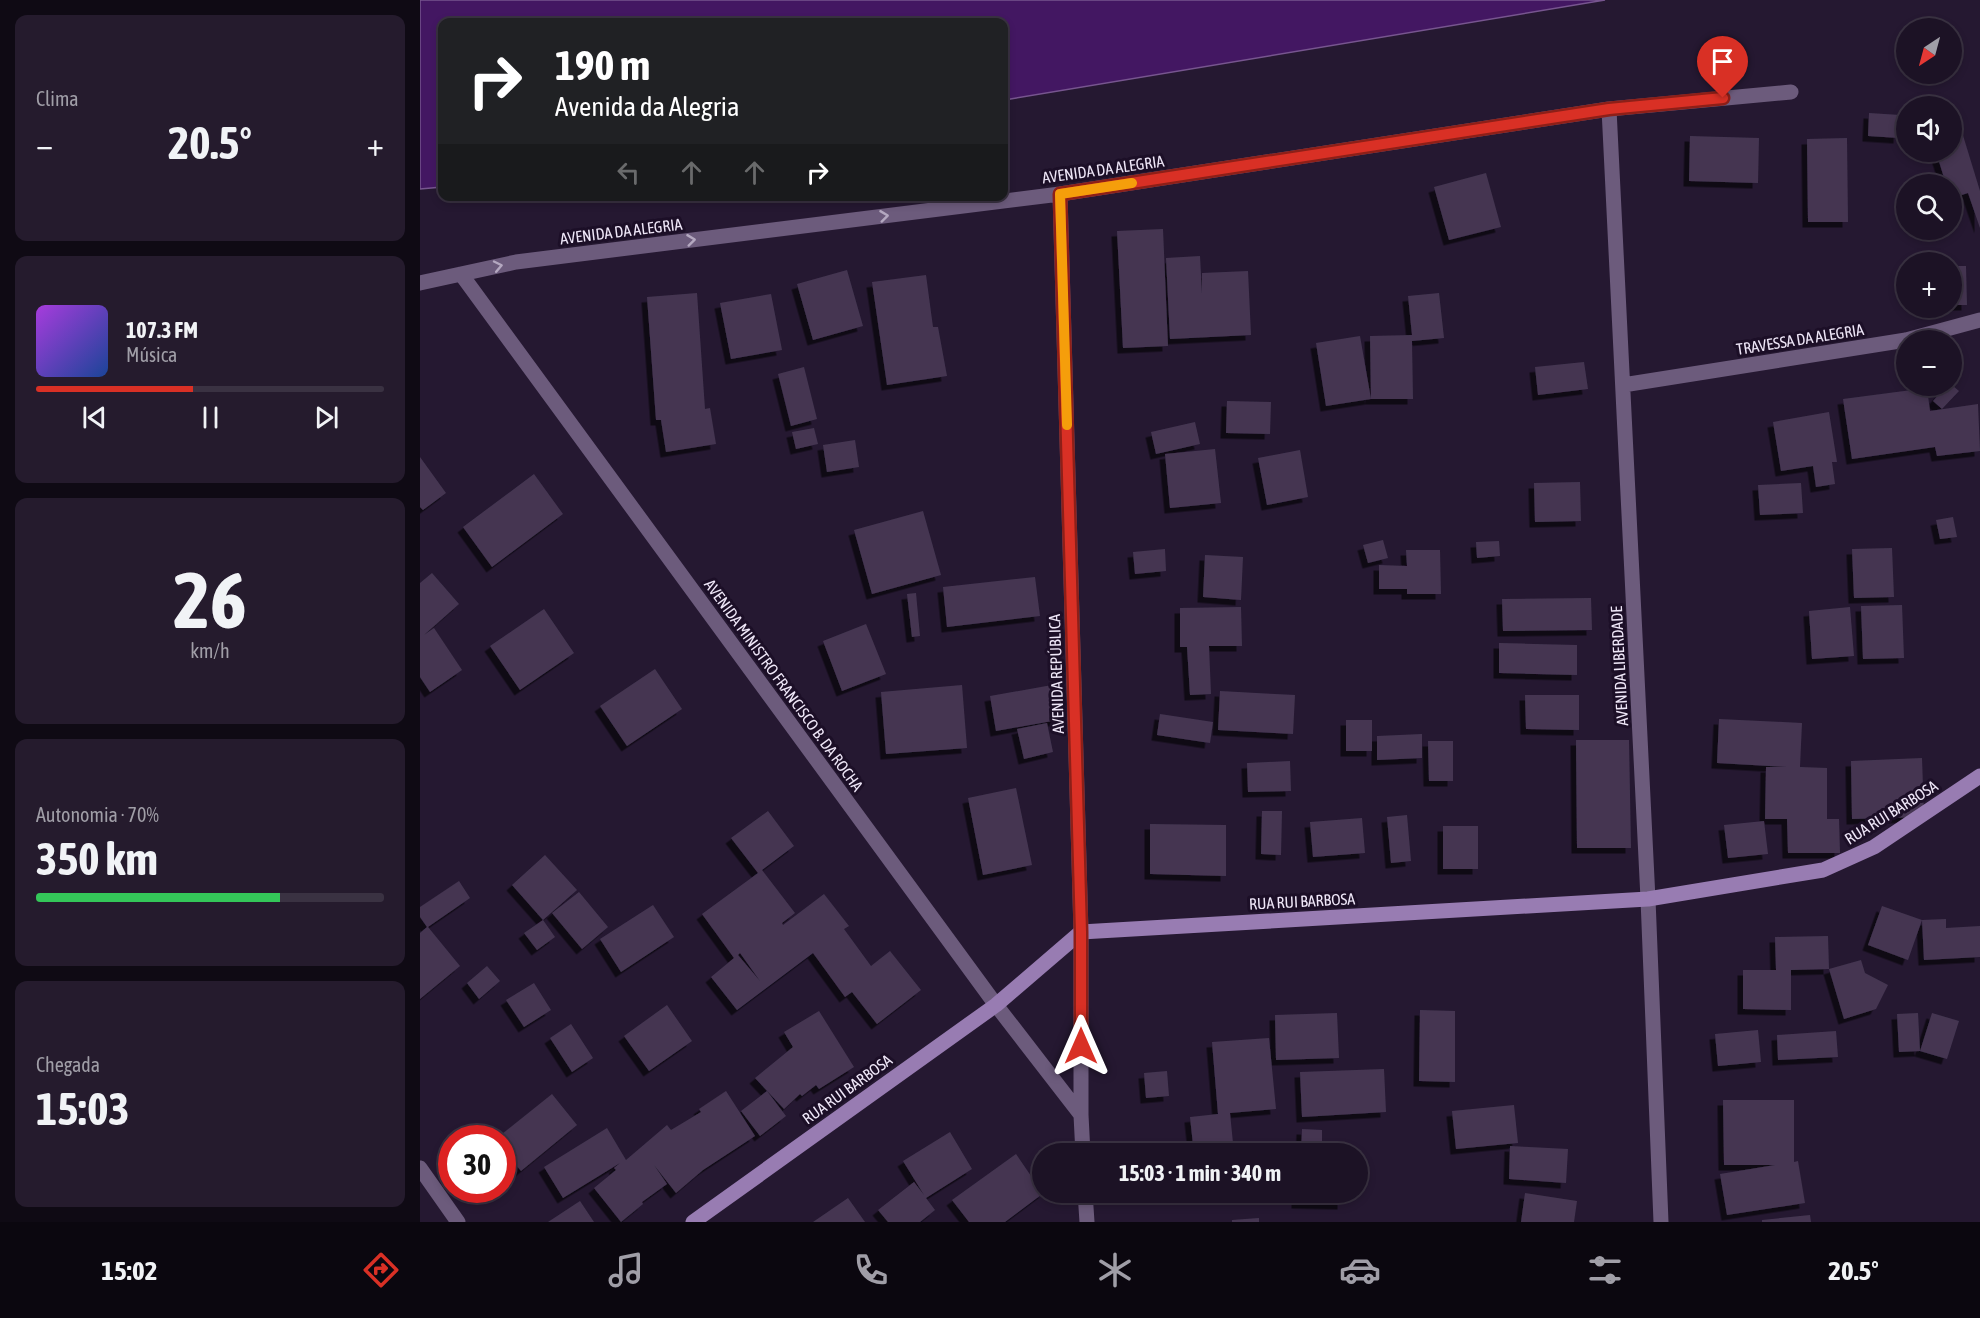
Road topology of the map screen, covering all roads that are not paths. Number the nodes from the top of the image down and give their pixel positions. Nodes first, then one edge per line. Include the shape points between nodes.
1 (1791, 92) dead end
2 (1609, 109) junction
3 (1060, 194) junction
4 (1008, 200) edge
5 (1004, 201) edge
6 (461, 274) junction
7 (420, 282) edge
8 (1980, 320) edge
9 (1623, 385) junction
10 (1980, 777) edge
11 (1648, 899) junction
12 (1081, 932) junction
13 (996, 1005) junction
14 (1081, 1115) junction
15 (1082, 1143) edge
16 (420, 1168) edge
17 (1086, 1203) edge
18 (458, 1222) edge
19 (693, 1222) edge
20 (1087, 1222) edge
21 (1661, 1222) edge

1 - 2 street, AVENIDA DA ALEGRIA
2 - 3 street, AVENIDA DA ALEGRIA
2 - 9 street, AVENIDA LIBERDADE
4 -> 3 street, AVENIDA DA ALEGRIA
3 - 12 street, AVENIDA REPÚBLICA
6 -> 5 street, AVENIDA DA ALEGRIA via 516,262
6 - 7 street, AVENIDA DA ALEGRIA
6 - 13 street, AVENIDA MINISTRO FRANCISCO B. DA ROCHA
8 - 9 street, TRAVESSA DA ALEGRIA via 1906,340
9 - 11 street, AVENIDA LIBERDADE
10 - 11 street, RUA RUI BARBOSA via 1874,847 1822,870
11 - 12 street, RUA RUI BARBOSA
11 - 21 street, AVENIDA LIBERDADE
12 - 13 street, RUA RUI BARBOSA
12 - 14 street, AVENIDA REPÚBLICA
13 - 14 street, AVENIDA MINISTRO FRANCISCO B. DA ROCHA
13 - 19 street, RUA RUI BARBOSA
14 - 15 street, AVENIDA REPÚBLICA
16 - 18 street
17 - 20 street

